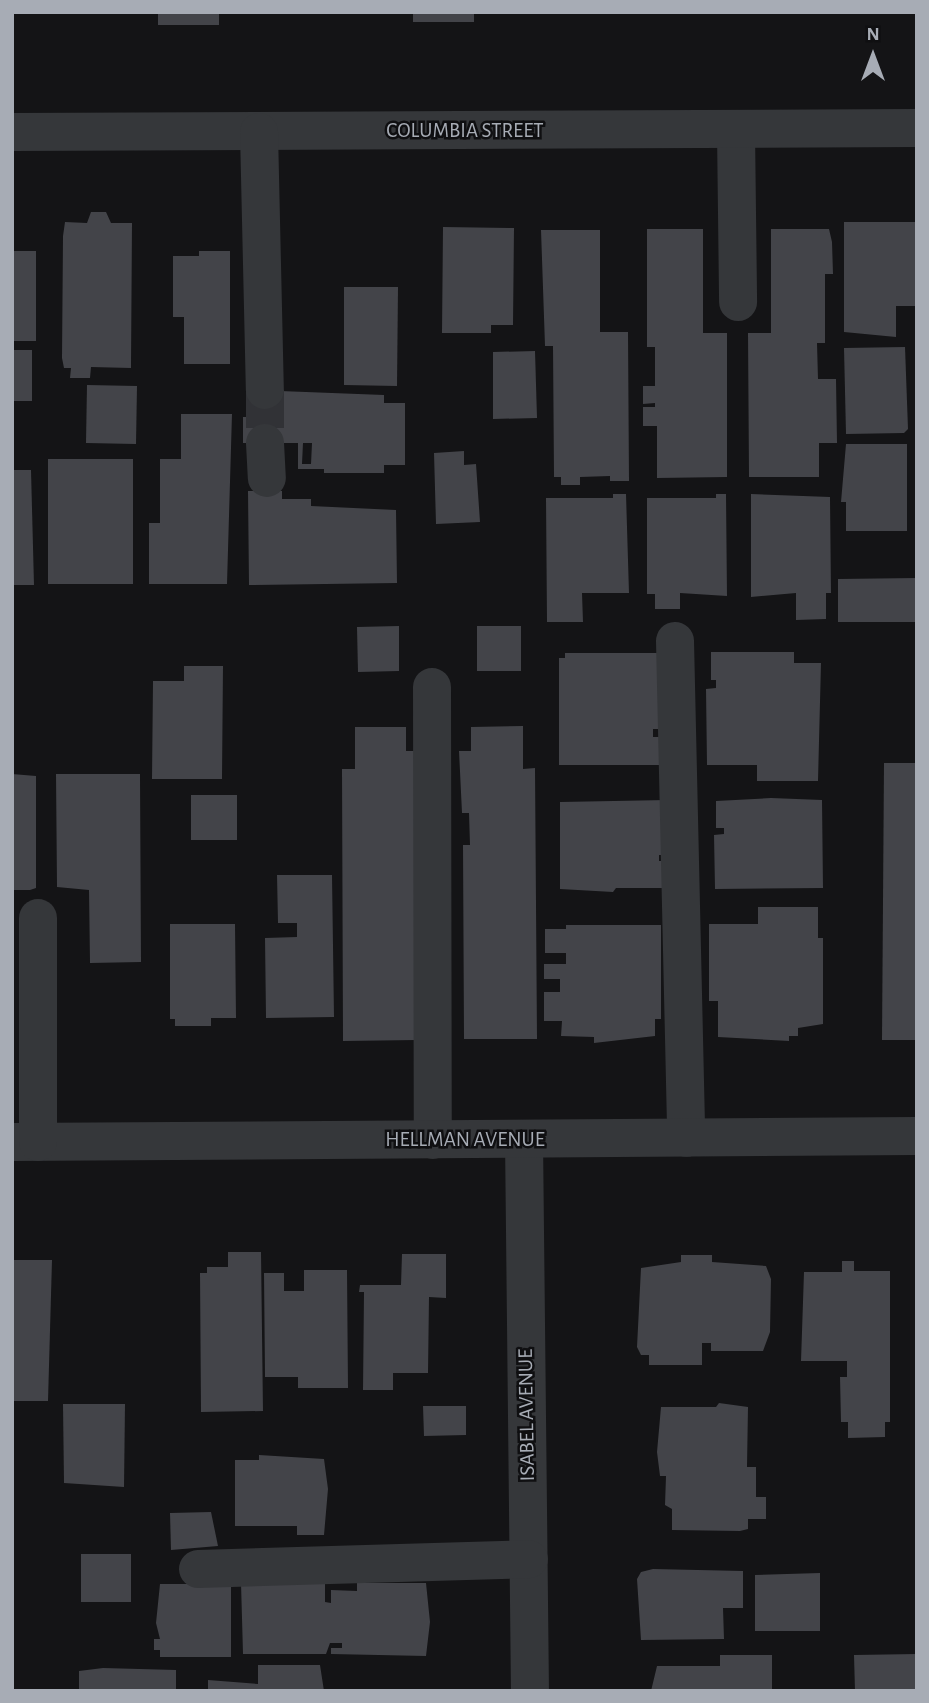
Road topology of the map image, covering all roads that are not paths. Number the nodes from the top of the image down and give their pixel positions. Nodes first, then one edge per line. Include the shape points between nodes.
1 (917, 128) edge
2 (736, 131) junction
3 (12, 132) edge
4 (259, 132) junction
5 (738, 302) dead end
6 (265, 390) tunnel mouth
7 (675, 641) dead end
8 (432, 687) dead end
9 (38, 918) dead end
10 (917, 1136) edge
11 (686, 1138) junction
12 (524, 1139) junction
13 (433, 1140) junction
14 (25, 1142) edge
15 (529, 1559) junction
16 (198, 1569) dead end
17 (530, 1691) edge

1 - 2 street, COLUMBIA STREET
2 - 4 street, COLUMBIA STREET
2 - 5 street
3 - 4 street, COLUMBIA STREET
4 - 6 street
7 - 11 street
8 - 13 street
9 - 14 street
10 - 11 street, HELLMAN AVENUE
11 - 12 street, HELLMAN AVENUE
12 - 13 street, HELLMAN AVENUE
12 - 15 street, ISABEL AVENUE
13 - 14 street, HELLMAN AVENUE
15 - 16 street
15 - 17 street, ISABEL AVENUE

